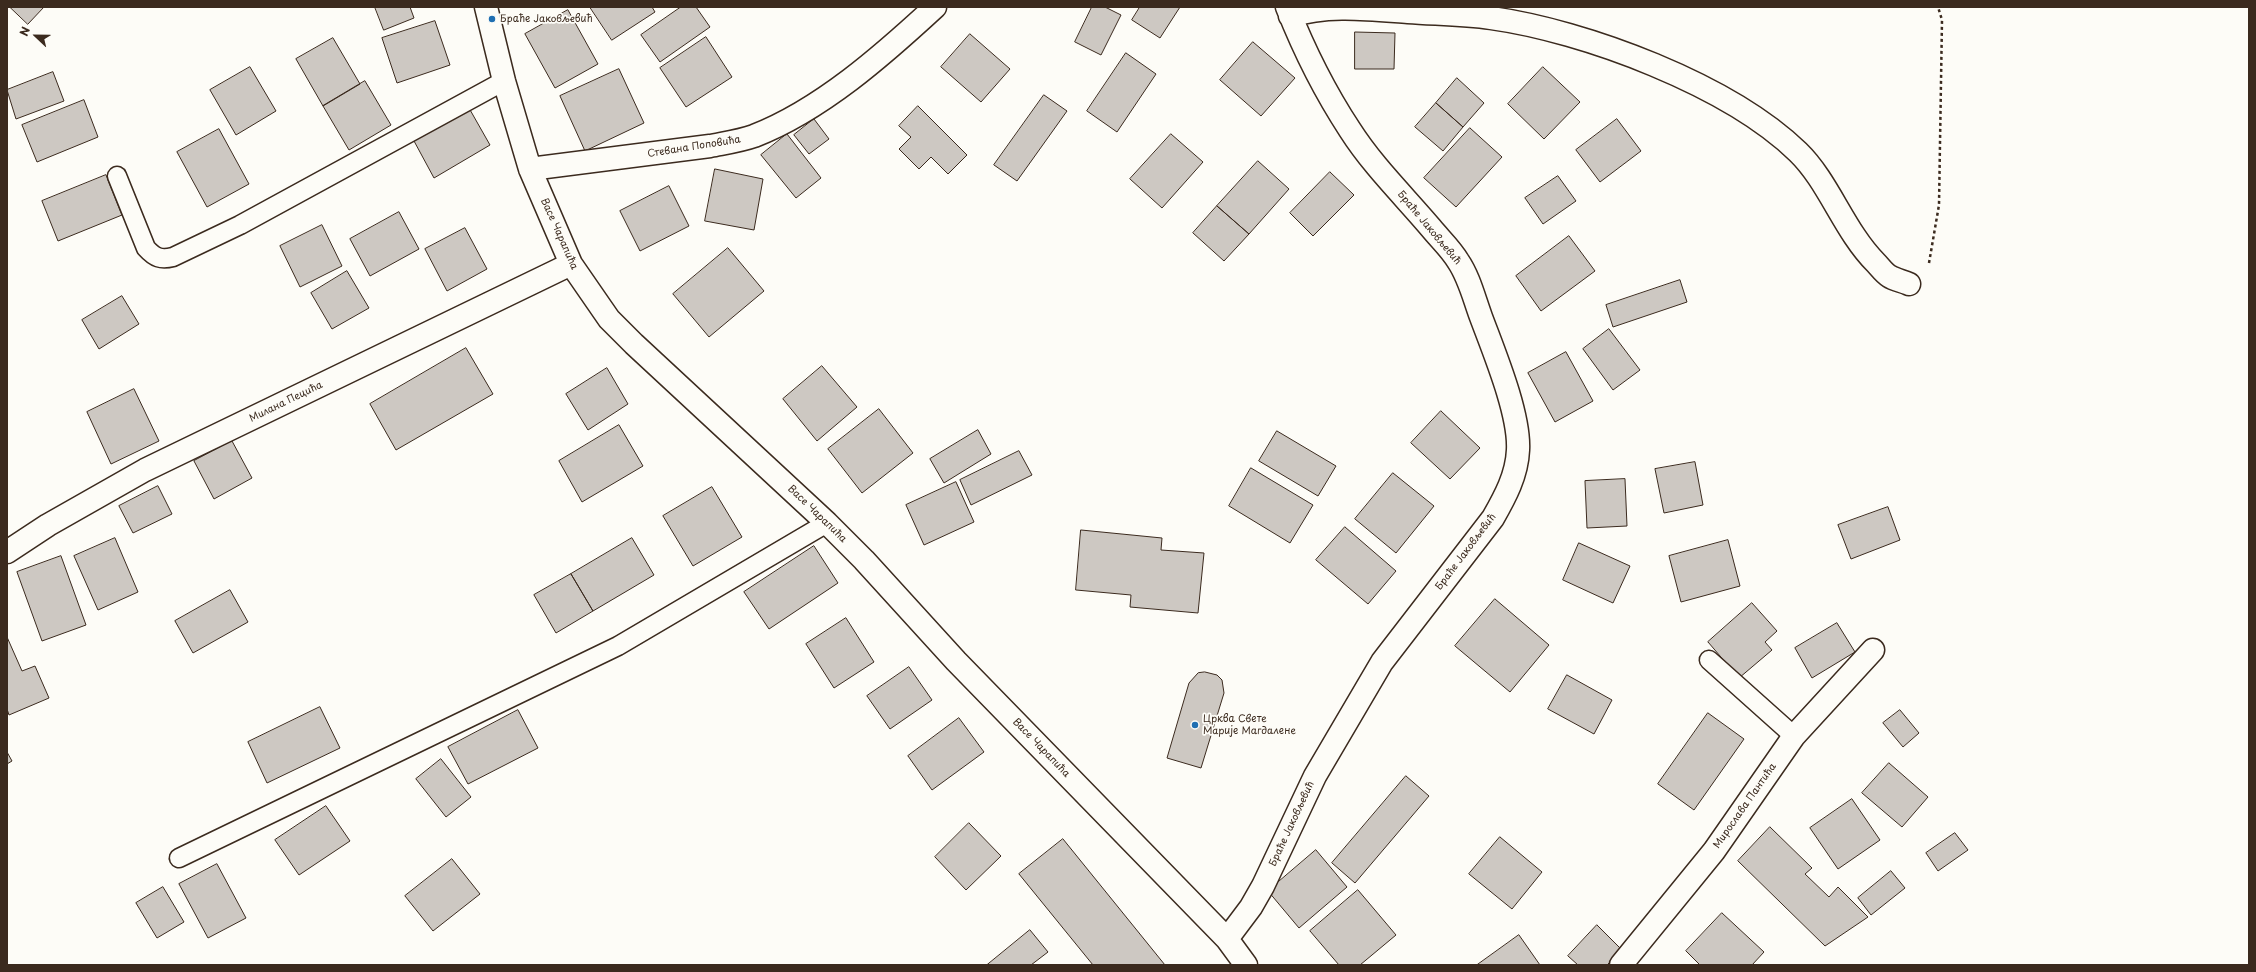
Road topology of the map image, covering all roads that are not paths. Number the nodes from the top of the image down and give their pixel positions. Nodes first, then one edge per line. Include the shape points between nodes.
1 (486, 7) edge
2 (935, 7) edge
3 (1288, 11) edge
4 (504, 81) junction
5 (530, 169) junction
6 (116, 176) dead end
7 (571, 264) junction
8 (1909, 284) road end
9 (827, 523) junction
10 (7, 552) edge
11 (1873, 650) dead end
12 (1709, 660) dead end
13 (1794, 736) junction
14 (179, 858) dead end
15 (1228, 939) junction
16 (1246, 965) edge
17 (1621, 965) edge

1 - 4 street, Васе Чарапића
2 - 5 street, Стевана Поповића via 885,52 835,90 799,113 756,135 710,146
3 - 8 street via 1359,8 1491,18 1554,31 1602,45 1666,71 1746,110 1798,152 1865,252 1889,276
3 - 15 street, Браће Јаковљевић via 1314,68 1350,131 1382,174 1458,261 1469,283 1497,360 1518,434 1518,450 1516,466 1507,492 1493,518 1378,668 1315,776 1263,886
4 - 5 street, Васе Чарапића
4 - 6 lane via 240,225 163,260 153,256 146,248
5 - 7 street, Васе Чарапића
7 - 9 street, Васе Чарапића via 609,319
7 - 10 street, Милана Пецића via 145,470 48,525
9 - 14 lane via 618,646
9 - 15 street, Васе Чарапића via 956,661
11 - 13 street, Мирослава Пантића
12 - 13 lane
13 - 17 street, Мирослава Пантића via 1714,850
15 - 16 street, Васе Чарапића

